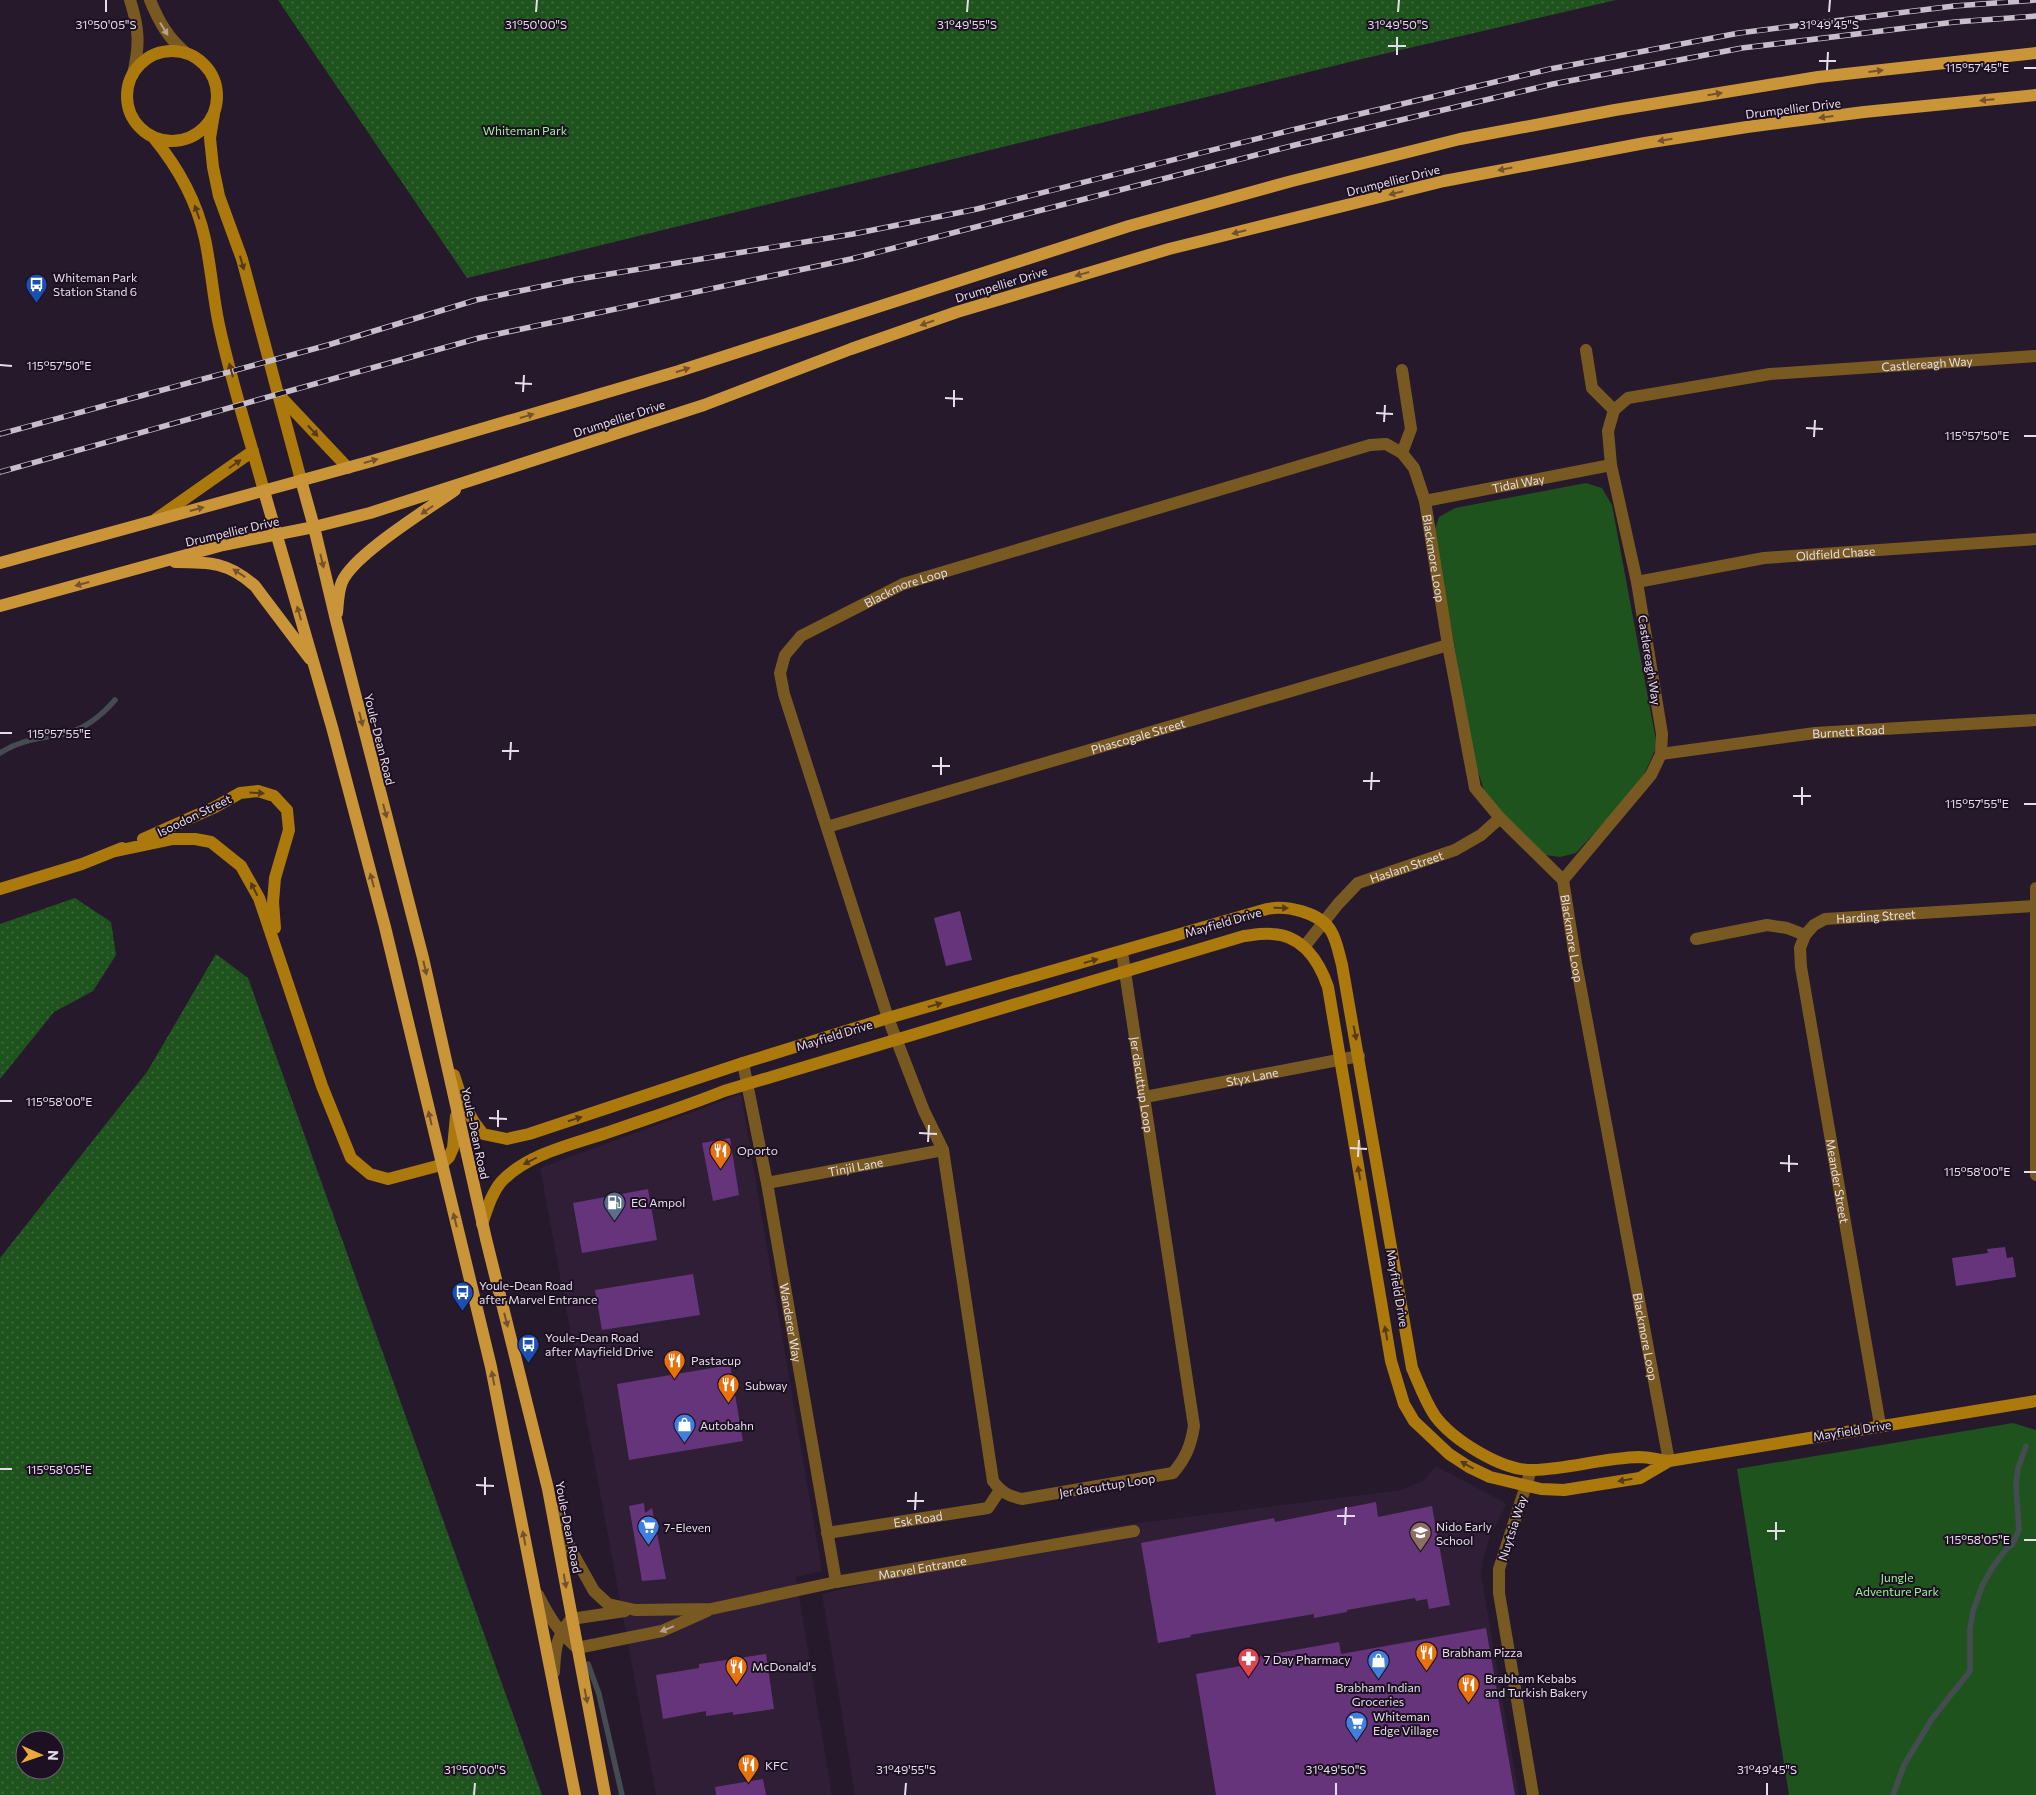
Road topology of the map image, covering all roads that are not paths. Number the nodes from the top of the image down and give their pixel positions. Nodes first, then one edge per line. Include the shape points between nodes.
1 (130, 0) edge
2 (150, 0) edge
3 (186, 53) junction
4 (2036, 53) edge
5 (133, 74) junction
6 (2036, 95) edge
7 (214, 114) junction
8 (153, 138) junction
9 (1586, 350) dead end
10 (2036, 356) edge
11 (1402, 370) dead end
12 (279, 395) junction
13 (1614, 410) junction
14 (253, 451) junction
15 (1402, 453) junction
16 (1611, 465) junction
17 (348, 468) junction
18 (301, 480) junction
19 (467, 482) junction
20 (264, 491) junction
21 (1425, 501) junction
22 (152, 522) junction
23 (314, 527) junction
24 (277, 535) junction
25 (2036, 539) edge
26 (0, 563) edge
27 (156, 563) junction
28 (1637, 582) junction
29 (0, 606) edge
30 (336, 620) junction
31 (1448, 645) junction
32 (314, 665) junction
33 (2036, 720) edge
34 (1661, 754) junction
35 (1500, 818) junction
36 (827, 827) junction
37 (116, 850) junction
38 (1563, 880) junction
39 (2036, 888) edge
40 (0, 889) edge
41 (2035, 906) edge
42 (1323, 923) junction
43 (1805, 936) junction
44 (1696, 939) dead end
45 (1304, 947) junction
46 (1122, 952) junction
47 (282, 968) junction
48 (1126, 971) junction
49 (888, 1018) junction
50 (896, 1039) junction
51 (445, 1050) junction
52 (1359, 1056) junction
53 (1340, 1060) junction
54 (744, 1063) junction
55 (747, 1083) junction
56 (1145, 1097) junction
57 (456, 1111) junction
58 (943, 1150) junction
59 (441, 1166) junction
60 (2036, 1174) edge
61 (767, 1183) junction
62 (482, 1224) junction
63 (2036, 1401) edge
64 (1880, 1426) junction
65 (1669, 1461) junction
66 (1531, 1470) junction
67 (1526, 1486) junction
68 (548, 1489) junction
69 (1000, 1490) junction
70 (1134, 1531) dead end
71 (827, 1533) junction
72 (836, 1582) junction
73 (533, 1586) junction
74 (711, 1609) junction
75 (635, 1610) junction
76 (571, 1619) junction
77 (560, 1633) junction
78 (577, 1648) junction
79 (553, 1685) junction
80 (576, 1795) edge
81 (606, 1795) edge
82 (1533, 1795) edge

1 - 5 street via 139,39
2 -> 3 street via 163,29
3 - 5 street via 156,54
3 - 7 street via 199,59 216,83
17 -> 4 main road, Drumpellier Drive via 688,368 1128,226 1292,181 1451,142 1615,110 1818,78
5 - 8 street via 128,86 130,112 143,131
6 -> 19 main road, Drumpellier Drive via 1747,127 1645,143 1434,184 1169,250 966,309 704,405
7 - 8 street via 195,136 182,141
7 -> 12 street via 210,138 219,196 242,259
14 -> 8 street via 219,324 196,207 164,150
9 - 13 street via 1592,388
10 - 13 street, Castlereagh Way via 1770,374 1628,398
11 - 15 street via 1411,429
12 -> 17 street
12 - 18 street
13 - 16 street, Castlereagh Way via 1608,431
14 - 20 street
22 -> 14 street
15 - 21 street, Blackmore Loop via 1414,468
15 - 36 street, Blackmore Loop via 1386,444 1370,445 903,584 800,636 785,655 780,674
16 - 21 street, Tidal Way
16 - 28 street, Castlereagh Way
17 - 18 main road, Drumpellier Drive
18 - 20 main road, Drumpellier Drive
18 - 23 main road, Youle-Dean Road
19 - 23 main road, Drumpellier Drive
19 -> 30 main road via 353,565 342,582
22 -> 20 main road, Drumpellier Drive
20 - 24 main road
21 - 31 street, Blackmore Loop
22 - 26 main road, Drumpellier Drive
23 - 24 main road, Drumpellier Drive
23 -> 30 main road, Youle-Dean Road
24 - 27 main road, Drumpellier Drive
32 -> 24 main road
25 - 28 street, Oldfield Chase via 1764,558
27 -> 29 main road, Drumpellier Drive
32 -> 27 main road via 244,576 216,563
28 - 34 street, Castlereagh Way via 1662,734
30 -> 51 main road, Youle-Dean Road
31 - 35 street, Blackmore Loop via 1475,788
31 - 36 street, Phascogale Street
59 -> 32 main road via 385,928
33 - 34 street, Burnett Road via 1815,734
34 - 38 street, Castlereagh Way via 1651,775
35 - 38 street, Blackmore Loop
35 - 42 street, Haslam Street via 1481,835 1455,850 1358,882
36 - 49 street, Blackmore Loop
37 - 40 street, Isoodon Street
47 -> 37 street, Isoodon Street via 266,915 252,883 241,866 221,849 211,842 173,838
37 -> 47 street, Isoodon Street via 240,793 258,791 274,796 287,810 289,830 275,878 273,902
38 - 65 street, Blackmore Loop
39 - 41 street
41 - 43 street, Harding Street via 1825,920 1814,925
41 - 60 street
42 - 45 street, Haslam Street
46 -> 42 street, Mayfield Drive via 1275,908 1304,912
42 -> 52 street, Mayfield Drive via 1330,929 1342,965
43 - 44 street via 1787,928 1767,925
43 - 64 street, Meander Street via 1800,948 1801,967
45 - 48 street, Mayfield Drive via 1290,937 1272,934 1244,936
45 - 53 street, Mayfield Drive via 1317,962 1328,987
46 - 48 street, Jer dacuttup Loop
49 -> 46 street, Mayfield Drive
47 - 59 street, Isoodon Street via 322,1086 351,1158 370,1174 388,1179
48 - 50 street, Mayfield Drive
48 - 56 street, Jer dacuttup Loop
49 - 50 street
49 - 54 street, Mayfield Drive
50 - 55 street, Mayfield Drive
50 - 58 street
51 -> 54 street, Mayfield Drive via 463,1103 474,1122 484,1134 507,1139
51 - 57 main road, Youle-Dean Road
52 - 53 street, Styx Lane
52 - 66 street, Mayfield Drive via 1412,1368 1421,1391 1435,1415 1457,1436 1492,1460
53 - 56 street, Styx Lane
67 -> 53 street, Mayfield Drive via 1490,1476 1449,1454 1414,1421 1404,1404 1391,1361
54 - 55 street, Wanderer Way
55 - 61 street, Wanderer Way
55 -> 62 street, Mayfield Drive via 558,1149 525,1164 501,1182 490,1200
56 - 69 street, Jer dacuttup Loop via 1194,1426 1191,1444 1173,1473 1022,1498
57 - 59 street via 453,1148
57 - 62 main road, Youle-Dean Road
58 - 61 street, Tinjil Lane
58 - 69 street via 992,1481
73 -> 59 main road via 491,1367
61 - 71 street, Wanderer Way
62 -> 68 main road, Youle-Dean Road
63 - 64 street, Mayfield Drive
64 - 65 street, Mayfield Drive
65 - 66 street, Mayfield Drive via 1640,1457
65 -> 67 street, Mayfield Drive via 1640,1478 1564,1490
66 - 67 street, Nuytsia Way
67 - 82 street, Nuytsia Way via 1499,1569 1499,1593
68 - 75 street, Marvel Entrance via 571,1550 594,1591 608,1604
68 -> 76 main road, Youle-Dean Road
69 - 71 street, Esk Road via 988,1508
70 - 72 street, Marvel Entrance
71 - 72 street, Wanderer Way
72 - 74 street, Marvel Entrance
73 - 77 street
73 - 79 main road
74 - 75 street, Marvel Entrance
74 -> 78 street, Marvel Entrance via 662,1631
75 - 76 street, Marvel Entrance
76 - 77 street
76 - 78 main road, Youle-Dean Road
77 - 78 street
77 - 79 street via 554,1649
78 -> 81 main road, Youle-Dean Road
79 - 80 main road

